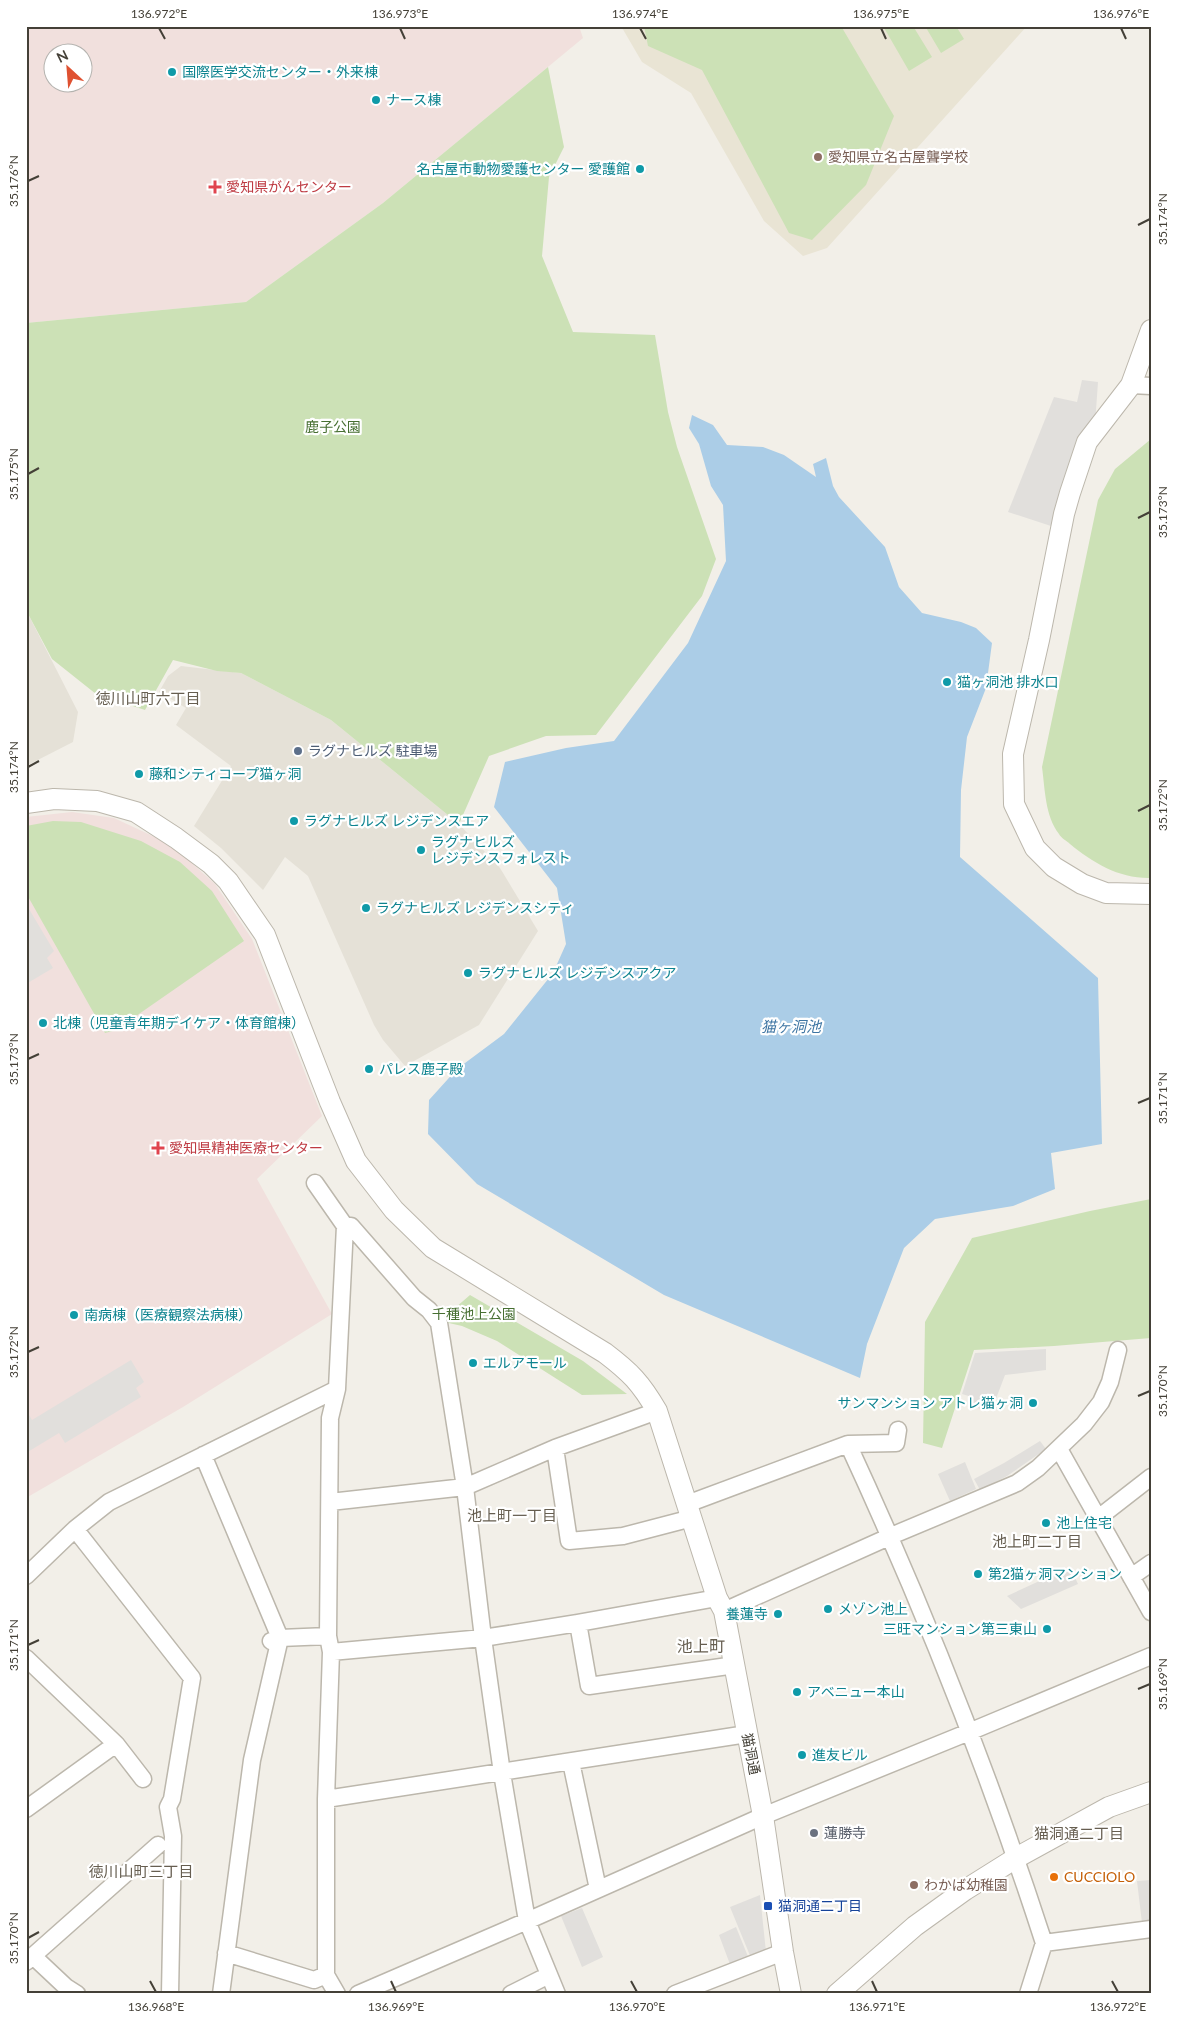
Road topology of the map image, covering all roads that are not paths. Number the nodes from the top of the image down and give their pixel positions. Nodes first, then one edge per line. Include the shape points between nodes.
1 (1151, 330) edge
2 (1131, 386) junction
3 (1151, 386) edge
4 (26, 803) edge
5 (1151, 894) edge
6 (314, 1183) dead end
7 (345, 1226) junction
8 (1118, 1350) dead end
9 (337, 1389) junction
10 (657, 1411) junction
11 (898, 1430) dead end
12 (848, 1444) junction
13 (555, 1448) junction
14 (1059, 1448) junction
15 (203, 1454) junction
16 (1151, 1477) edge
17 (465, 1487) junction
18 (330, 1502) junction
19 (689, 1511) junction
20 (1098, 1519) junction
21 (75, 1528) junction
22 (891, 1536) junction
23 (1151, 1563) edge
24 (26, 1576) edge
25 (1131, 1577) junction
26 (721, 1604) junction
27 (1151, 1612) edge
28 (578, 1623) junction
29 (328, 1636) junction
30 (483, 1638) junction
31 (275, 1640) junction
32 (331, 1652) junction
33 (1151, 1656) edge
34 (26, 1658) edge
35 (735, 1665) junction
36 (970, 1732) junction
37 (747, 1734) junction
38 (116, 1744) junction
39 (571, 1762) junction
40 (502, 1773) junction
41 (144, 1779) dead end
42 (1151, 1792) edge
43 (326, 1799) junction
44 (26, 1809) edge
45 (763, 1816) junction
46 (158, 1846) dead end
47 (1016, 1858) junction
48 (598, 1889) junction
49 (527, 1921) junction
50 (1151, 1930) edge
51 (1044, 1943) junction
52 (783, 1952) junction
53 (226, 1953) junction
54 (30, 1959) edge
55 (326, 1975) junction
56 (549, 1975) junction
57 (77, 1994) edge
58 (170, 1994) edge
59 (221, 1994) edge
60 (337, 1994) edge
61 (358, 1994) edge
62 (511, 1994) edge
63 (557, 1994) edge
64 (675, 1994) edge
65 (791, 1994) edge
66 (837, 1994) edge
67 (1028, 1994) edge

1 - 2 street
2 - 3 street
2 - 5 street via 1087,442 1064,514 1013,754 1014,804 1035,848 1054,866 1082,884 1106,893
4 - 10 street, 猫洞通 via 98,801 136,812 211,864 228,881 264,935 356,1161 394,1210 433,1248 630,1371
6 - 7 street
7 - 9 street
7 - 17 street via 351,1226 438,1323
8 - 14 street via 1101,1402
9 - 15 street
9 - 18 street via 330,1418
10 - 13 street
10 - 19 street, 猫洞通
11 - 12 street via 896,1443
12 - 19 street
12 - 22 street
13 - 17 street
13 - 19 street via 569,1541 623,1536
14 - 20 street
14 - 22 street via 1017,1483
15 - 21 street via 109,1502
15 - 31 street
16 - 20 street
17 - 18 street
17 - 30 street
18 - 29 street
19 - 26 street, 猫洞通
20 - 25 street
21 - 24 street
21 - 58 street via 192,1678 168,1807 173,1836
22 - 26 street
22 - 36 street
23 - 25 street
25 - 27 street
26 - 28 street
26 - 35 street, 猫洞通
28 - 30 street
28 - 35 street via 588,1686
29 - 31 street
29 - 32 street
30 - 32 street
30 - 40 street
31 - 53 street via 252,1760
32 - 43 street
33 - 36 street
34 - 38 street
35 - 37 street, 猫洞通
36 - 45 street
36 - 47 street
37 - 39 street
37 - 45 street, 猫洞通
38 - 41 street
38 - 44 street
39 - 40 street
39 - 48 street
40 - 43 street
40 - 49 street
42 - 47 street via 1109,1807
43 - 55 street
45 - 48 street
45 - 52 street, 猫洞通
46 - 54 street
47 - 51 street
47 - 66 street via 915,1926
48 - 49 street
49 - 56 street
49 - 61 street
50 - 51 street
51 - 67 street
52 - 64 street
52 - 65 street, 猫洞通
53 - 55 street via 314,1980
53 - 59 street
54 - 57 street
55 - 60 street
56 - 62 street
56 - 63 street

